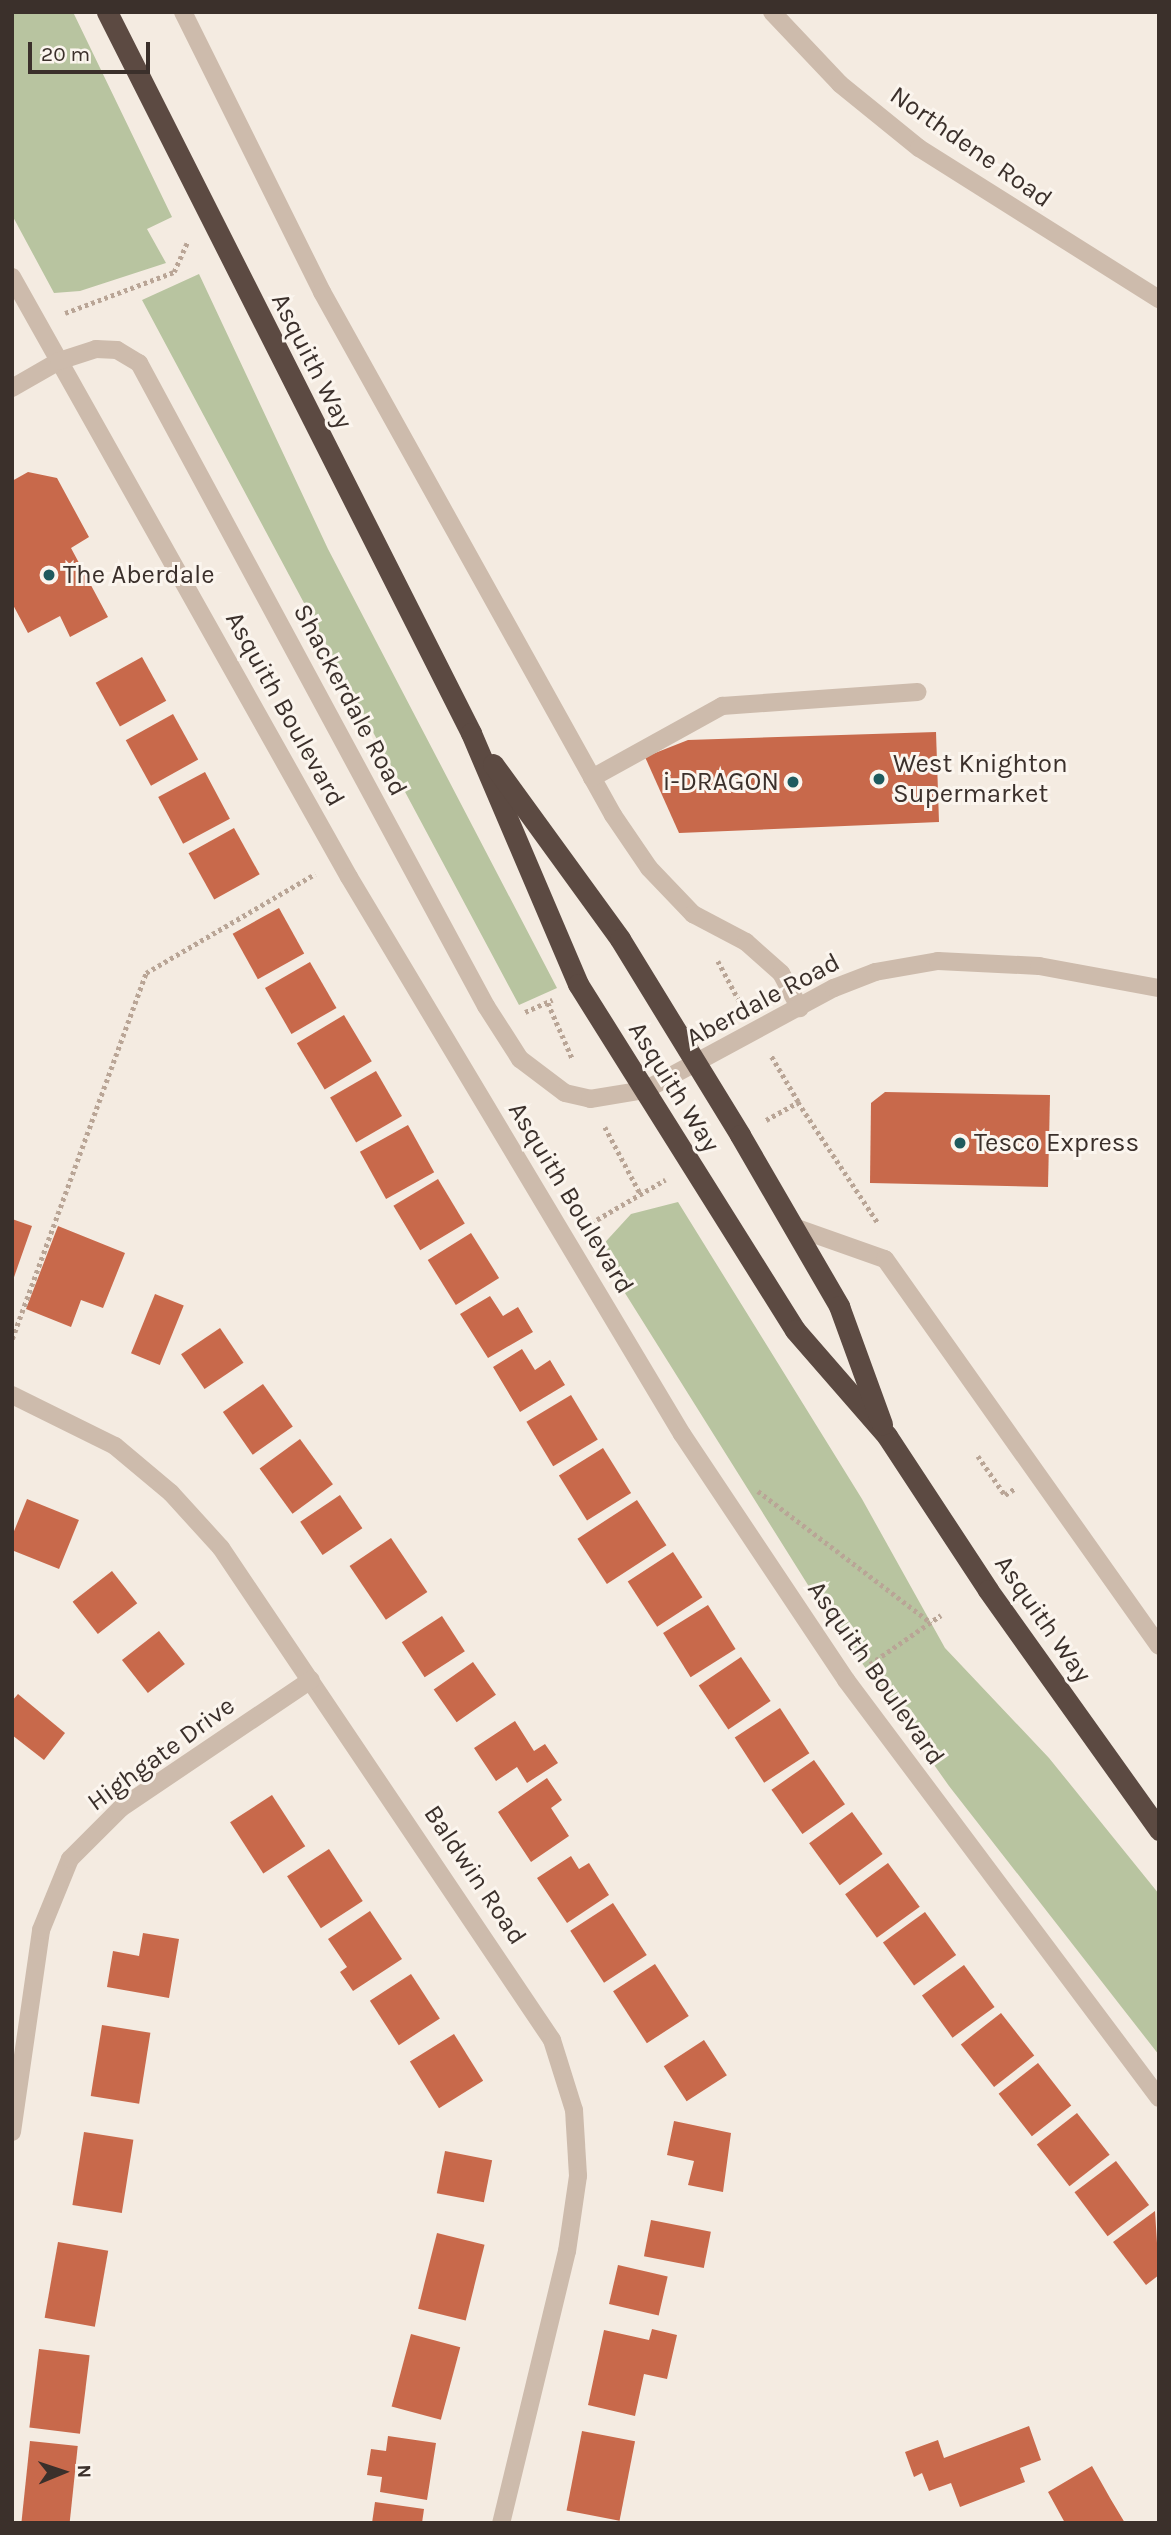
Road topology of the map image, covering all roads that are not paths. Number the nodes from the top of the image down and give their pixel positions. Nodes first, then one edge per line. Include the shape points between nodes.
1 (107, 12) edge
2 (183, 12) edge
3 (772, 12) edge
4 (12, 277) edge
5 (1159, 299) edge
6 (59, 361) junction
7 (12, 388) edge
8 (918, 692) dead end
9 (471, 733) junction
10 (592, 779) junction
11 (1159, 988) edge
12 (800, 1008) junction
13 (698, 1066) junction
14 (645, 1090) junction
15 (794, 1227) junction
16 (12, 1395) edge
17 (887, 1436) junction
18 (1159, 1646) edge
19 (311, 1681) junction
20 (1159, 1830) edge
21 (1159, 2098) edge
22 (12, 2132) edge
23 (501, 2523) edge

1 - 9 highway, Asquith Way
2 - 10 street via 322,292
3 - 5 street, Northdene Road via 840,84 919,148
4 - 6 street, Asquith Boulevard
6 - 7 street, Shackerdale Road
6 - 14 street, Shackerdale Road via 96,349 117,350 139,363 398,847 520,1059 565,1093 590,1099
6 - 21 street, Asquith Boulevard via 340,860 682,1434 846,1680
8 - 10 street via 722,706
9 - 13 highway, Asquith Way via 620,939
9 - 14 highway, Asquith Way via 578,984
10 - 12 street via 649,868 693,914 746,942 781,973
11 - 12 street, Aberdale Road via 1039,966 938,961 875,972
12 - 13 street, Aberdale Road
13 - 14 street, Aberdale Road
13 - 15 highway, Asquith Way
14 - 17 highway, Asquith Way via 795,1330
15 - 17 highway, Asquith Way via 839,1306
15 - 18 street via 885,1259
16 - 19 street, Baldwin Road via 115,1446 171,1493 221,1548
17 - 20 highway, Asquith Way via 988,1590
19 - 22 street, Highgate Drive via 121,1808 70,1859 41,1930
19 - 23 street, Baldwin Road via 552,2040 574,2110 578,2176 567,2251

